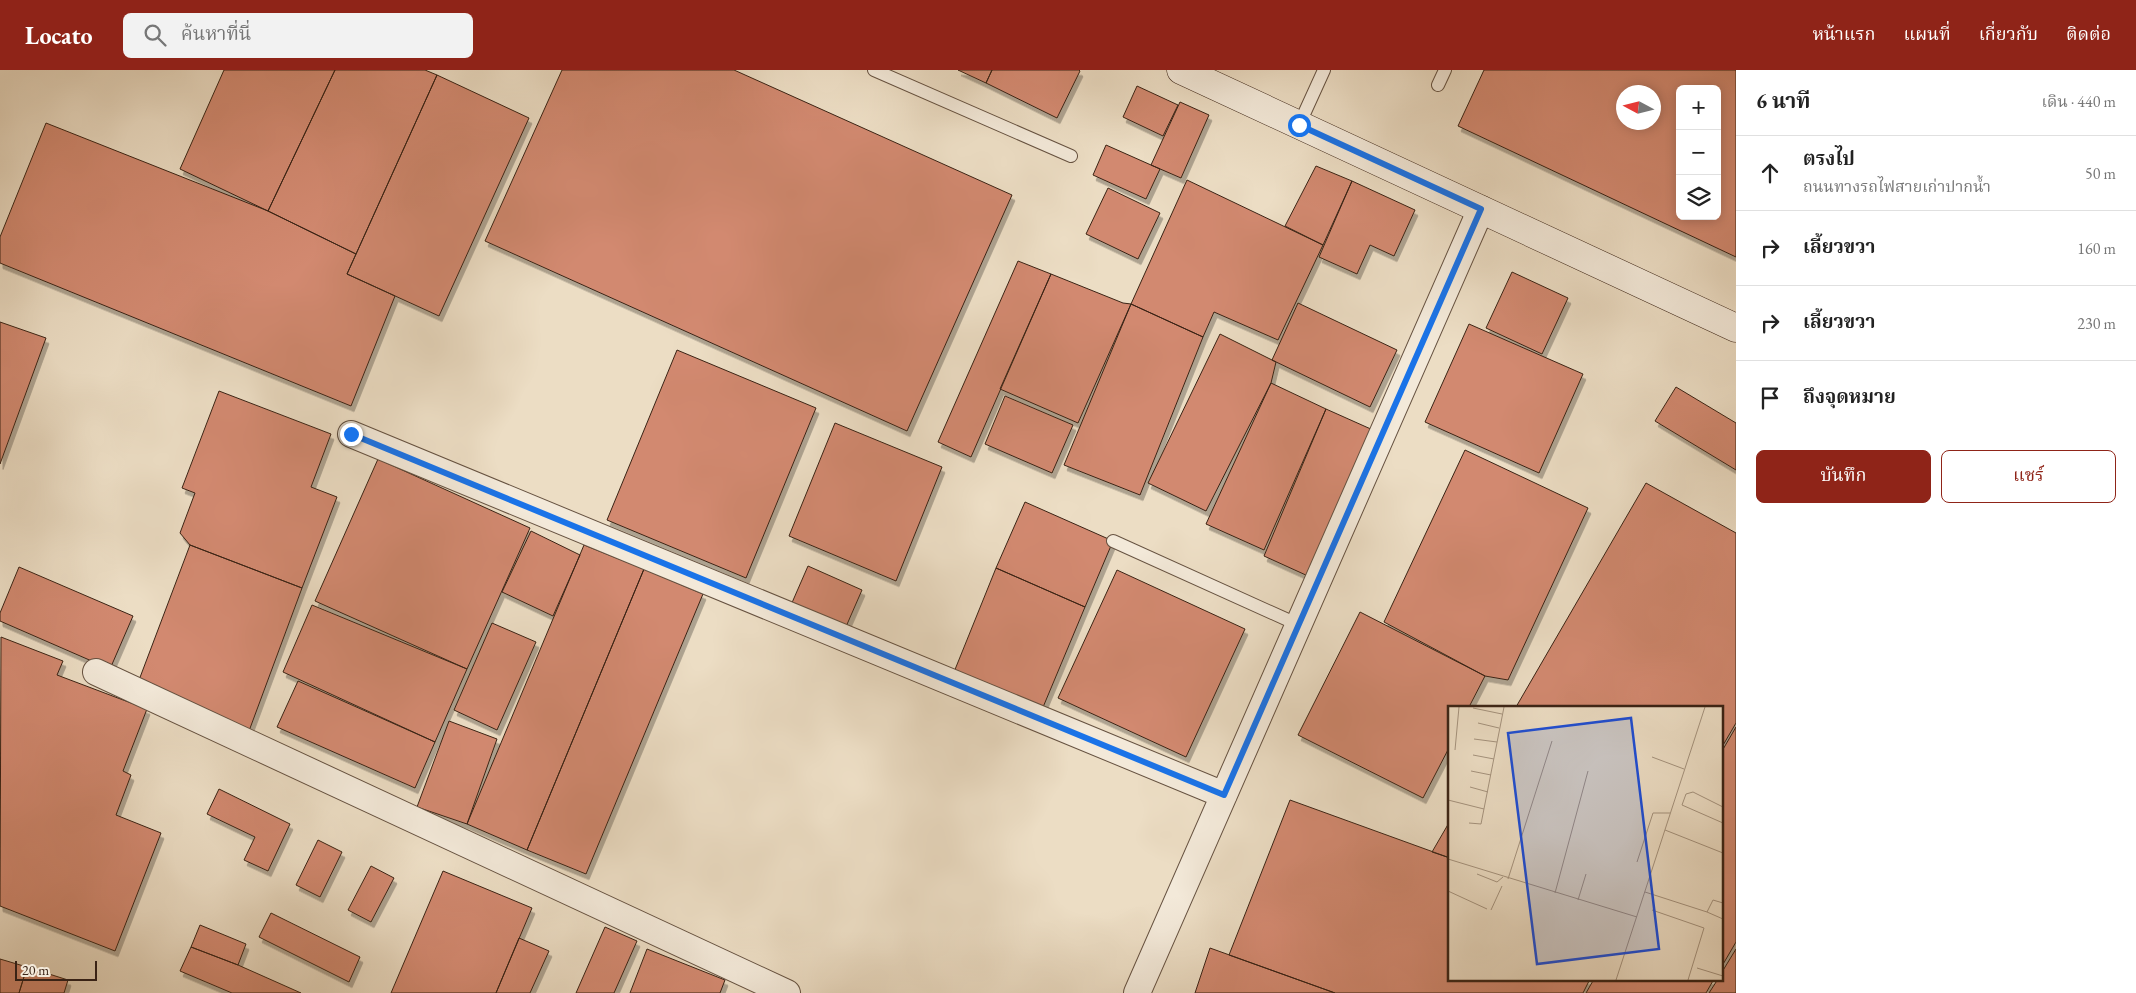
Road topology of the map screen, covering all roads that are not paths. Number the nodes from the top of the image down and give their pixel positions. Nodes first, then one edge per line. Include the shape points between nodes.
1 (874, 70) edge
2 (1181, 70) edge
3 (1324, 70) edge
4 (1445, 70) edge
5 (1438, 85) dead end
6 (1299, 125) junction
7 (1071, 156) dead end
8 (1481, 209) junction
9 (1736, 328) edge
10 (351, 434) dead end
11 (1114, 541) dead end
12 (1299, 625) junction
13 (96, 672) dead end
14 (1224, 795) junction
15 (786, 993) edge
16 (1136, 993) edge

1 - 7 lane
2 - 6 main road
3 - 6 lane
4 - 5 lane
6 - 8 main road
8 - 9 main road
8 - 12 street
10 - 14 street
11 - 12 lane
12 - 14 street
13 - 15 street
14 - 16 street

